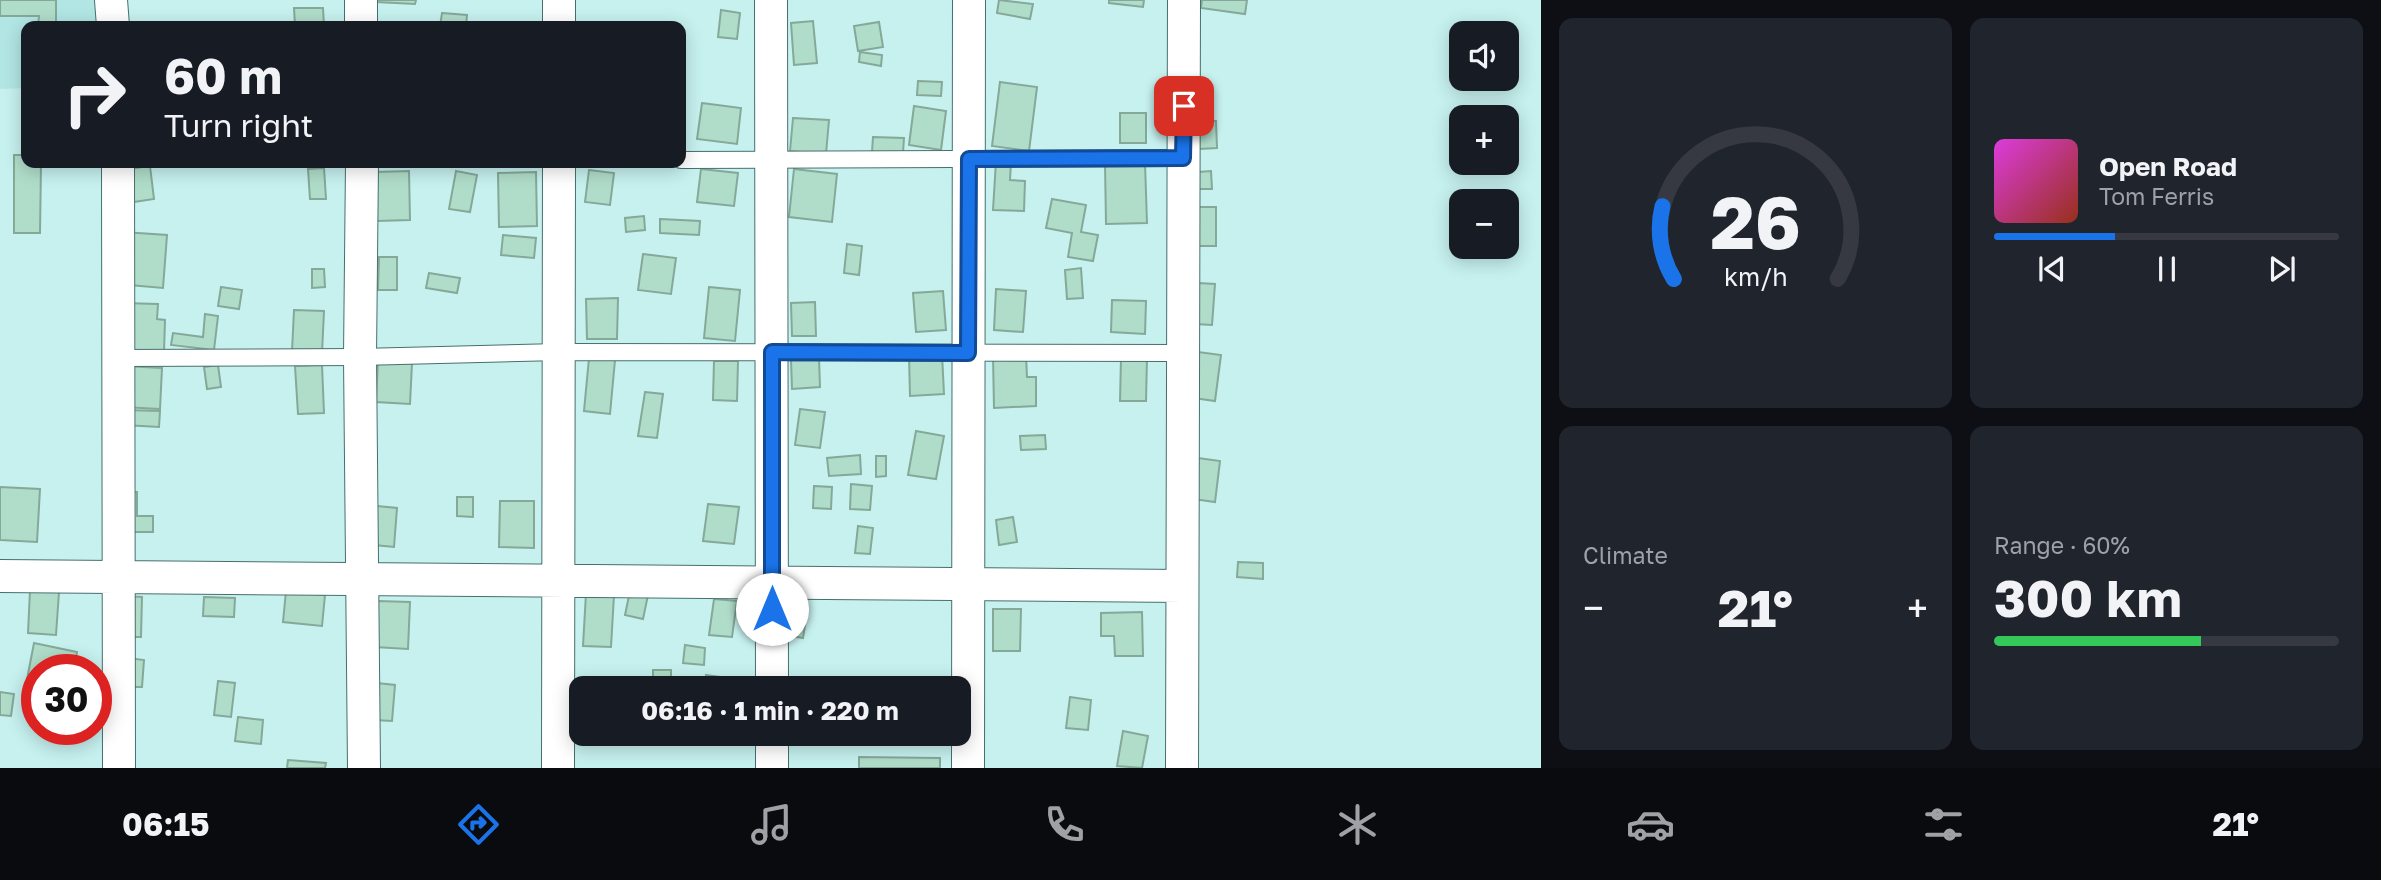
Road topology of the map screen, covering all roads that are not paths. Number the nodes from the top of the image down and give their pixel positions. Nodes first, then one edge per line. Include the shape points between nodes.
1 (111, 0) edge
2 (361, 0) edge
3 (559, 0) edge
4 (771, 0) edge
5 (969, 0) edge
6 (1184, 0) edge
7 (113, 21) edge
8 (361, 21) edge
9 (559, 21) edge
10 (1183, 158) junction
11 (969, 159) junction
12 (686, 160) edge
13 (771, 160) junction
14 (118, 168) edge
15 (362, 168) edge
16 (559, 168) edge
17 (558, 352) junction
18 (772, 352) junction
19 (968, 353) junction
20 (1182, 353) junction
21 (360, 357) junction
22 (118, 358) junction
23 (0, 576) edge
24 (119, 577) junction
25 (363, 579) junction
26 (558, 581) junction
27 (772, 583) junction
28 (968, 584) junction
29 (1182, 586) junction
30 (772, 676) edge
31 (772, 746) edge
32 (119, 768) edge
33 (364, 768) edge
34 (558, 768) edge
35 (772, 768) edge
36 (968, 768) edge
37 (1182, 768) edge

1 - 7 street
2 - 8 street
3 - 9 street
4 - 13 street
5 - 11 street
6 - 10 street
10 - 11 lane
10 - 20 street
11 - 13 lane
11 - 19 street
12 - 13 lane
13 - 18 street
14 - 22 street
15 - 21 street
16 - 17 street
17 - 18 lane
17 - 21 lane
17 - 26 street
18 - 19 lane
18 - 27 street
19 - 20 lane
19 - 28 street
20 - 29 street
21 - 22 lane
21 - 25 street
22 - 24 street
23 - 24 street
24 - 25 street
24 - 32 street
25 - 26 street
25 - 33 street
26 - 27 street
26 - 34 street
27 - 28 street
27 - 30 street
28 - 29 street
28 - 36 street
29 - 37 street
31 - 35 street

